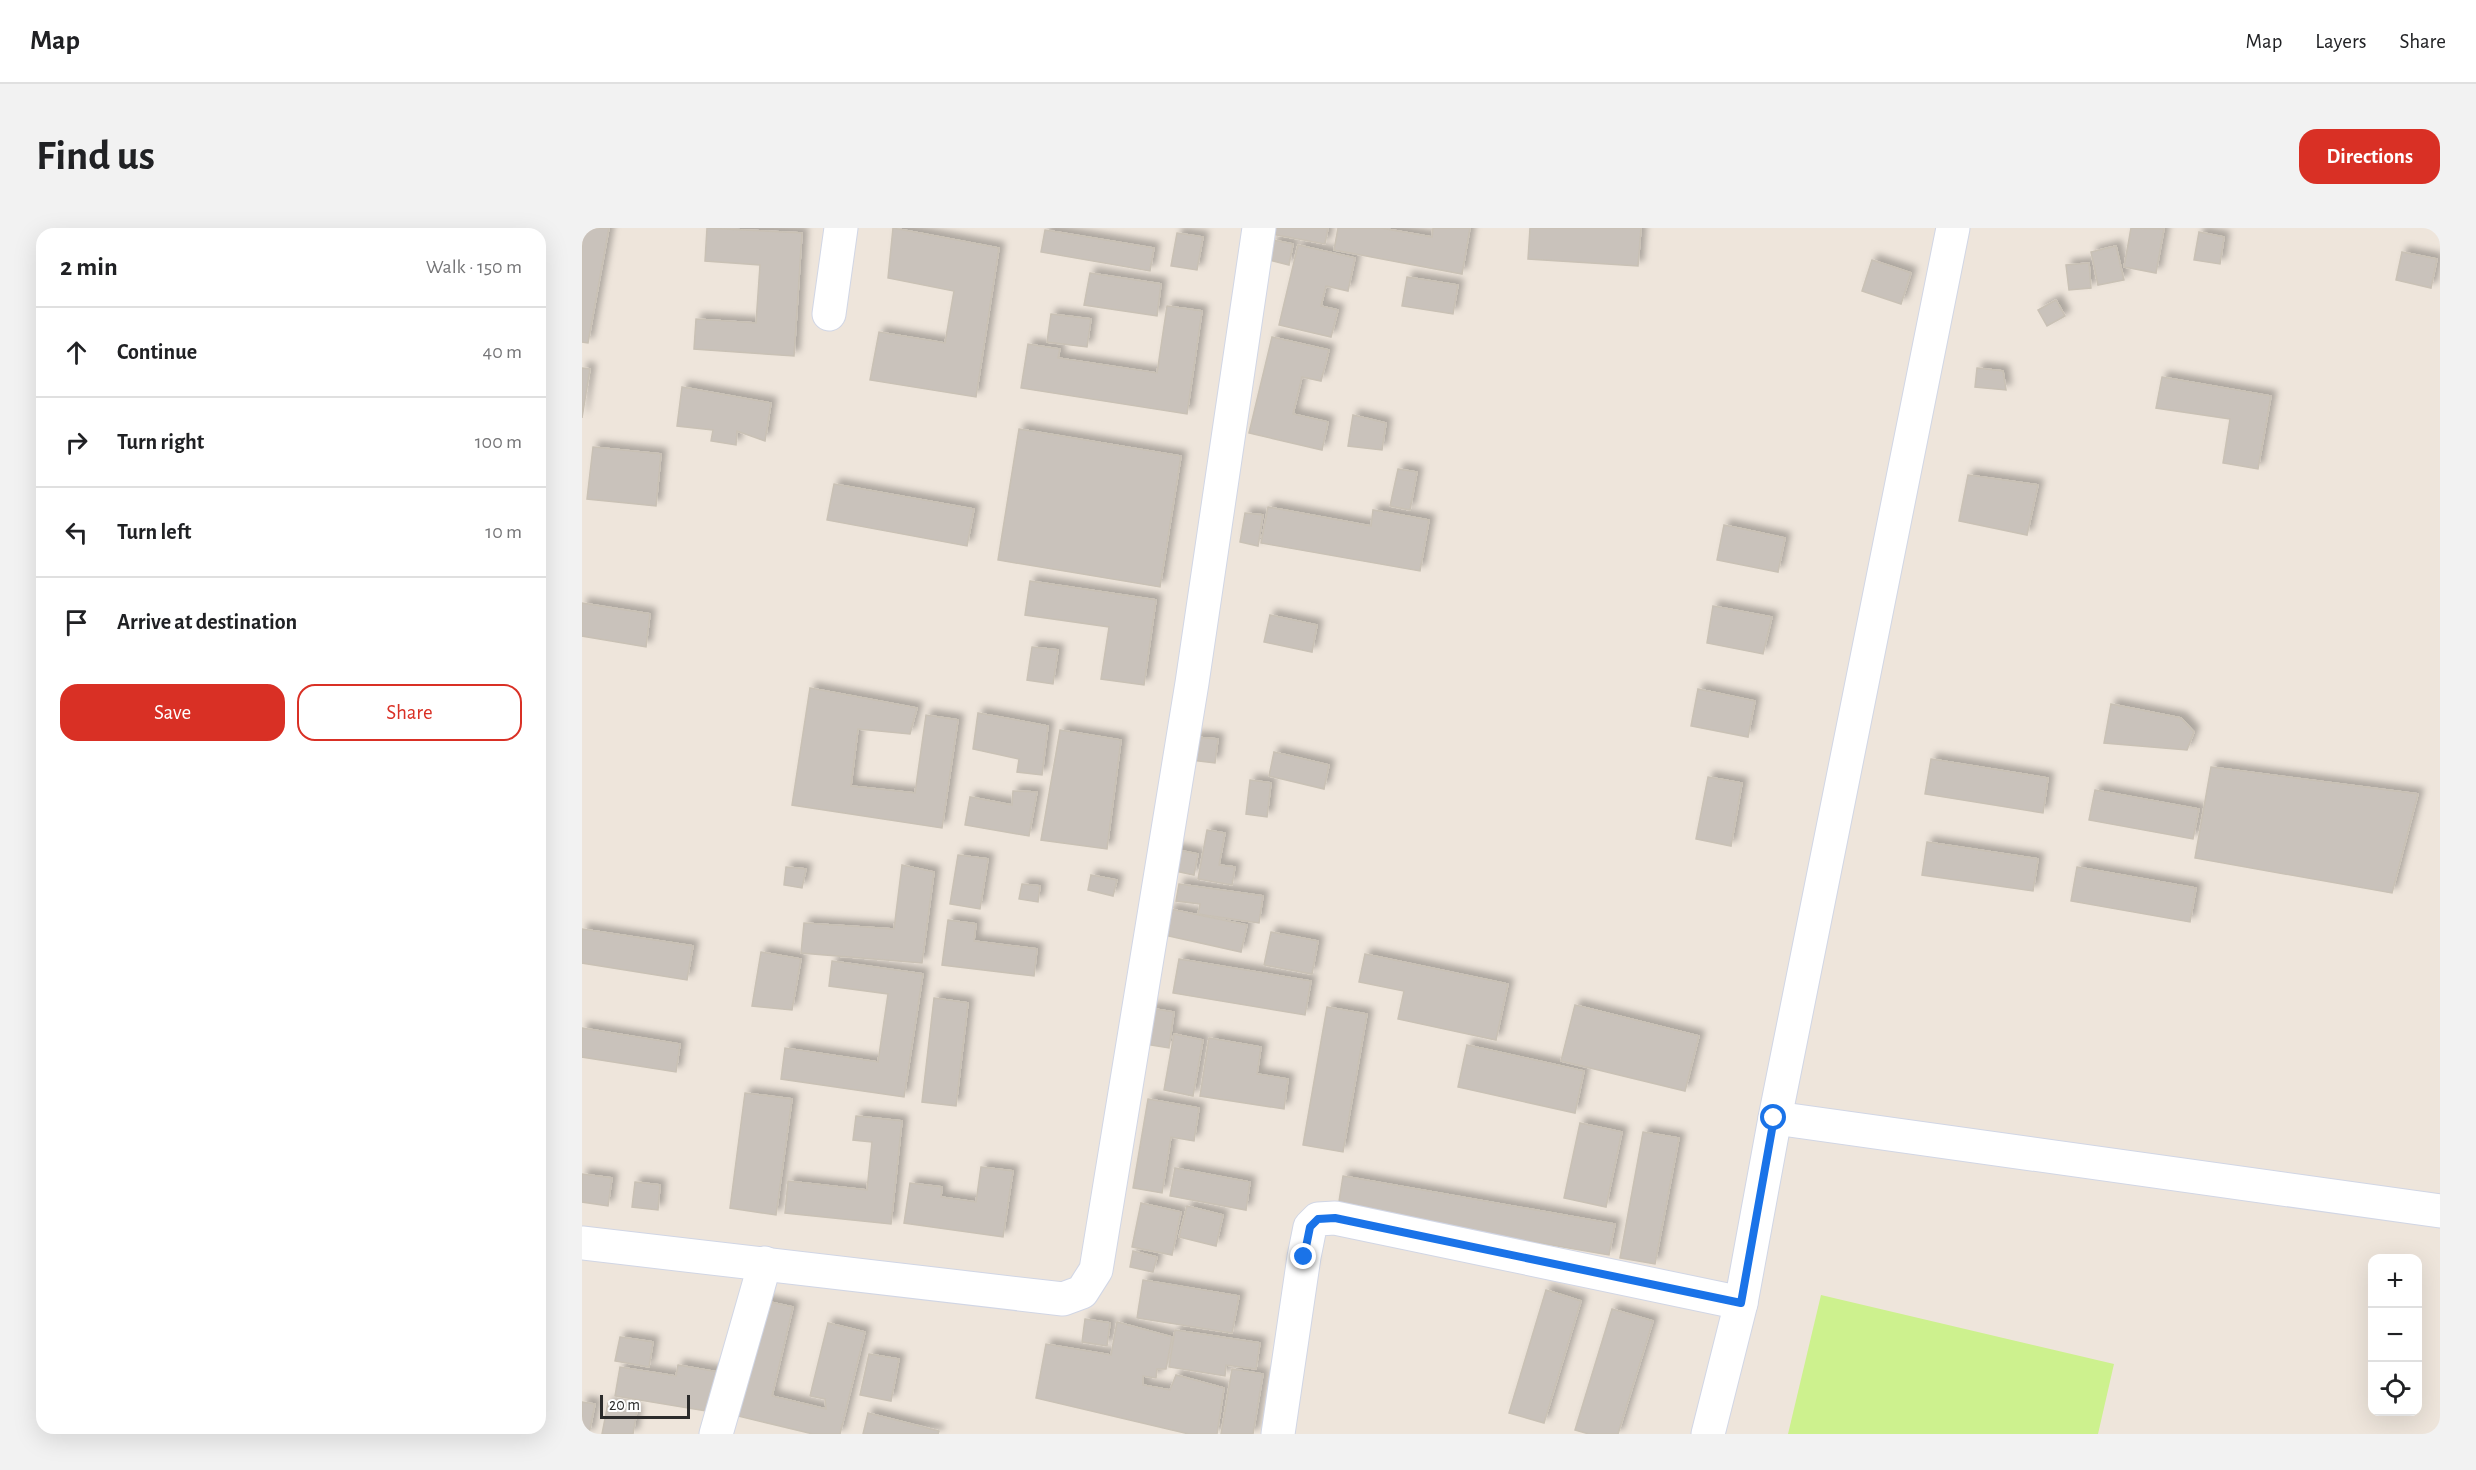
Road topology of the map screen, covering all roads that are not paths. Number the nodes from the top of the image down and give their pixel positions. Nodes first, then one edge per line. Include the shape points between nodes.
1 (841, 228) edge
2 (1259, 228) edge
3 (1953, 228) edge
4 (829, 314) dead end
5 (1774, 1118) junction
6 (2440, 1211) edge
7 (582, 1243) edge
8 (765, 1263) junction
9 (1741, 1303) junction
10 (716, 1434) edge
11 (1278, 1434) edge
12 (1708, 1434) edge

1 - 4 street
2 - 8 street via 1192,683 1096,1270 1082,1292 1063,1299
3 - 5 street
5 - 6 street
5 - 9 street
7 - 8 street
8 - 10 street
9 - 11 street via 1335,1218 1318,1219 1310,1227 1304,1257
9 - 12 street

